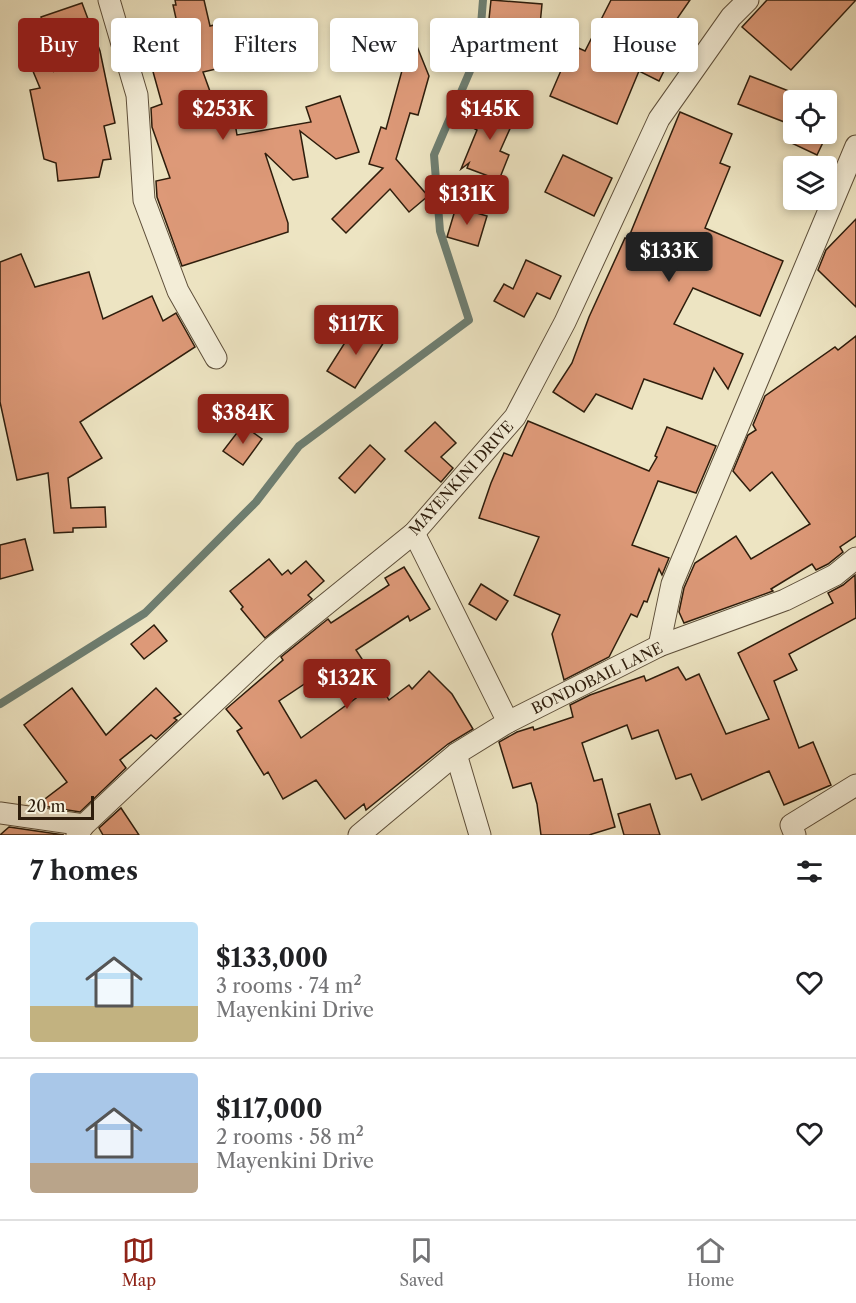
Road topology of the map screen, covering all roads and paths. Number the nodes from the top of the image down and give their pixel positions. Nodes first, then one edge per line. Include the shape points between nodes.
1 (109, 0) edge
2 (748, 0) edge
3 (856, 146) edge
4 (216, 358) dead end
5 (414, 533) junction
6 (856, 558) edge
7 (659, 646) junction
8 (508, 722) junction
9 (456, 754) junction
10 (856, 785) edge
11 (0, 813) edge
12 (81, 830) edge
13 (793, 830) edge
14 (359, 835) edge
15 (480, 835) edge

1 - 4 street via 137,95 144,200 178,291
2 - 5 street, MAYENKINI DRIVE via 731,17 659,119 566,321 515,417
3 - 7 street via 672,584
5 - 8 street
5 - 12 street, MAYENKINI DRIVE via 272,648
6 - 7 street, BONDOBAIL LANE via 835,575 785,600
7 - 8 street, BONDOBAIL LANE
8 - 9 street, BONDOBAIL LANE
9 - 14 street, BONDOBAIL LANE
9 - 15 street
10 - 13 street
11 - 12 street

